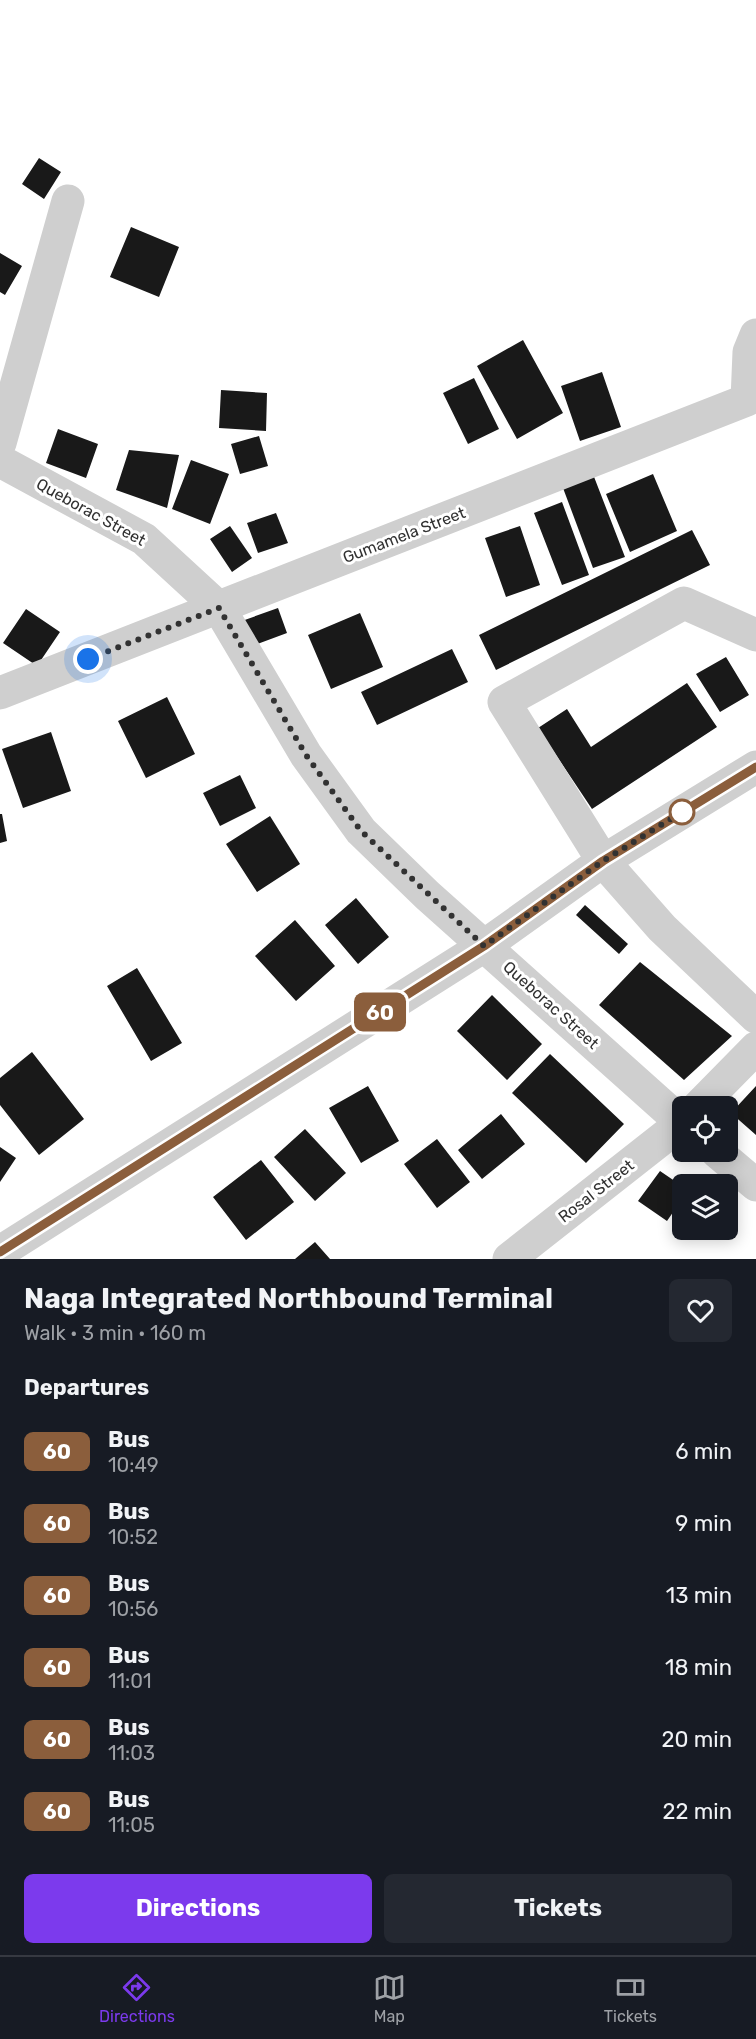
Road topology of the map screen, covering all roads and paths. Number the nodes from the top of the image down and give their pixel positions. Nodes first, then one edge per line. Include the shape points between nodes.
1 (68, 201) dead end
2 (756, 336) edge
3 (0, 443) edge
4 (0, 461) edge
5 (219, 608) junction
6 (756, 635) edge
7 (0, 693) edge
8 (756, 767) edge
9 (603, 861) junction
10 (484, 946) junction
11 (756, 1017) edge
12 (756, 1048) edge
13 (709, 1096) edge
14 (672, 1114) edge
15 (672, 1131) edge
16 (729, 1162) edge
17 (756, 1185) edge
18 (0, 1252) edge
19 (508, 1259) edge

1 - 3 street
2 - 5 street, Gumamela Street via 749,352 747,400
4 - 5 street, Queborac Street via 144,538
5 - 7 street, Gumamela Street
5 - 10 street, Queborac Street via 306,755 361,831
6 - 9 street via 684,603 504,702
8 - 9 street
9 - 10 street
9 - 11 street via 662,928
10 - 14 street, Queborac Street
10 - 18 street
12 - 13 street
15 - 19 street, Rosal Street
16 - 17 street

